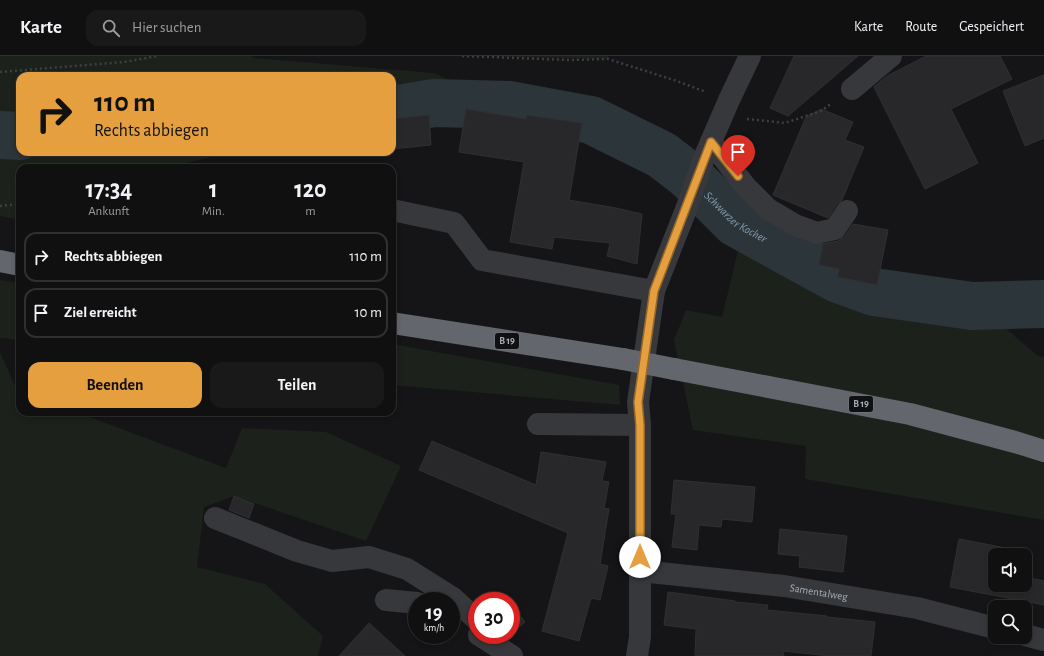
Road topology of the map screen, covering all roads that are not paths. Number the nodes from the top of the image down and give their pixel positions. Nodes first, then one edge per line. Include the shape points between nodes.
1 (750, 56) edge
2 (891, 56) edge
3 (852, 89) road end
4 (711, 142) junction
5 (396, 211) edge
6 (847, 211) dead end
7 (0, 261) edge
8 (16, 264) edge
9 (654, 291) junction
10 (396, 324) edge
11 (538, 424) dead end
12 (640, 425) junction
13 (1044, 451) edge
14 (215, 518) dead end
15 (640, 571) junction
16 (386, 600) dead end
17 (408, 602) edge
18 (468, 612) edge
19 (988, 626) edge
20 (1032, 637) edge
21 (1044, 640) edge
22 (494, 644) edge
23 (502, 644) edge
24 (513, 656) edge
25 (637, 656) edge

1 - 4 street
2 - 3 street
4 - 6 street via 746,187 768,209 795,225 817,233 835,229
4 - 9 street
5 - 9 street via 454,223 482,260
7 - 8 highway
9 - 12 street via 638,402
10 - 13 highway, B 19, bridge via 623,359 910,414
11 - 12 street
12 - 15 street
14 - 18 street via 297,551 332,561 370,557 407,569 453,598
15 - 19 street, Samentalweg via 784,586 918,608
15 - 25 street via 640,638
16 - 17 street
20 - 21 street
22 - 24 street
23 - 24 street

